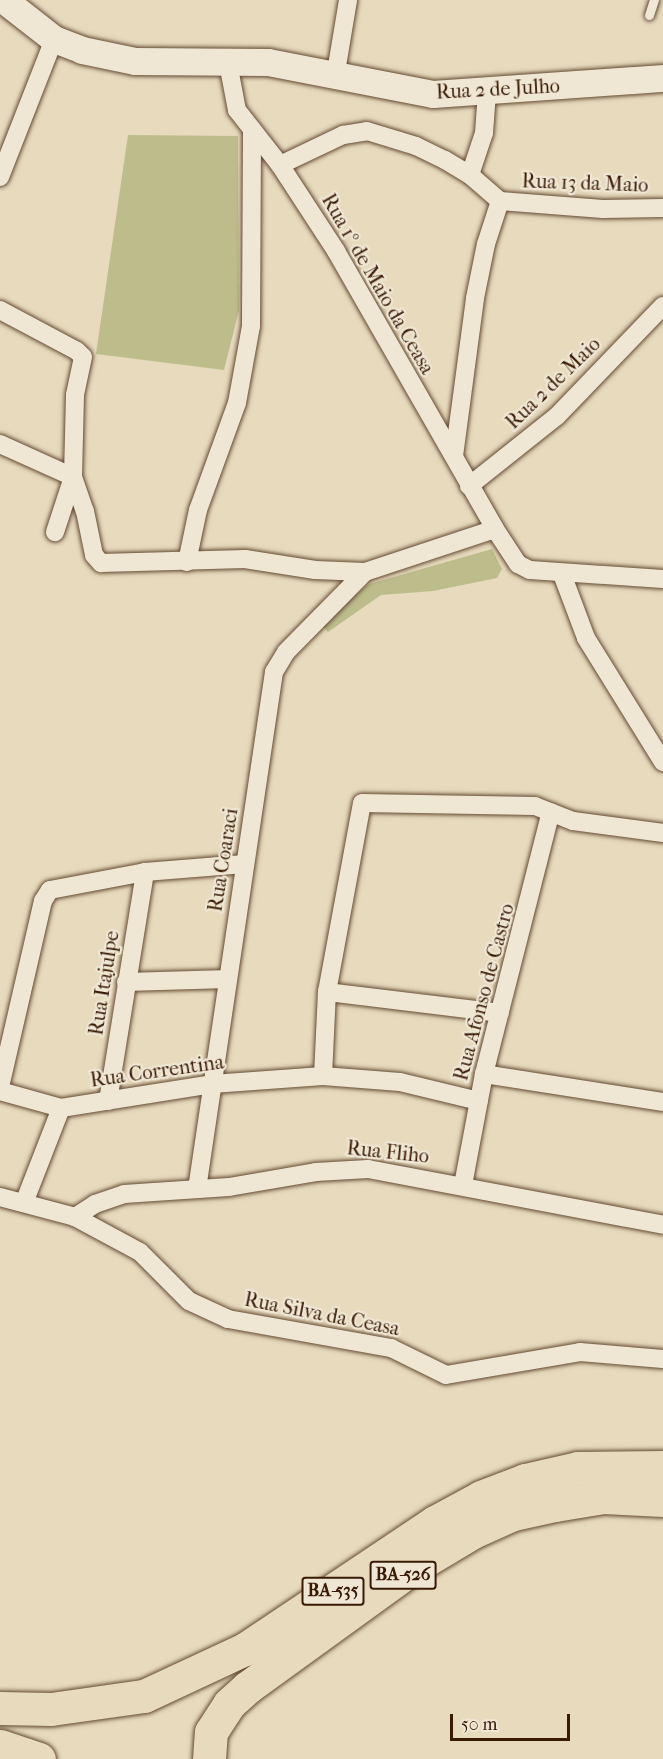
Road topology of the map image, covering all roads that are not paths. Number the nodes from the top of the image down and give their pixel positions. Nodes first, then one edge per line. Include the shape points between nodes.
1 (4, 0) edge
2 (348, 0) edge
3 (654, 0) edge
4 (649, 15) dead end
5 (54, 39) junction
6 (228, 63) junction
7 (336, 72) junction
8 (663, 78) edge
9 (488, 92) junction
10 (252, 130) junction
11 (280, 165) junction
12 (470, 175) junction
13 (0, 177) edge
14 (500, 201) junction
15 (663, 208) edge
16 (663, 306) edge
17 (0, 310) edge
18 (0, 444) edge
19 (454, 456) junction
20 (73, 477) junction
21 (469, 486) junction
22 (495, 529) junction
23 (55, 532) dead end
24 (187, 562) junction
25 (365, 572) junction
26 (562, 574) junction
27 (663, 579) edge
28 (663, 762) edge
29 (551, 812) junction
30 (663, 833) edge
31 (245, 864) junction
32 (145, 872) junction
33 (228, 979) junction
34 (126, 982) junction
35 (327, 992) junction
36 (500, 1013) junction
37 (484, 1074) junction
38 (323, 1077) junction
39 (212, 1084) junction
40 (0, 1089) edge
41 (108, 1101) junction
42 (479, 1101) junction
43 (663, 1102) edge
44 (61, 1108) junction
45 (463, 1185) junction
46 (197, 1189) junction
47 (0, 1197) edge
48 (24, 1203) junction
49 (75, 1217) junction
50 (663, 1225) edge
51 (663, 1359) edge
52 (663, 1467) edge
53 (663, 1500) edge
54 (0, 1708) edge
55 (0, 1746) edge
56 (39, 1759) edge
57 (209, 1759) edge

1 - 5 main road, Rua 2 de Julho
2 - 7 street
3 - 4 lane
5 - 6 main road, Rua 2 de Julho via 82,50 135,61
5 - 13 street
6 - 7 main road, Rua 2 de Julho via 268,62
6 - 10 street, Rua 1º de Maio da Ceasa via 233,100
7 - 9 main road, Rua 2 de Julho via 433,94
8 - 9 main road, Rua 2 de Julho
9 - 12 street via 484,133
10 - 11 street, Rua 1º de Maio da Ceasa
10 - 24 street via 251,326 237,403 198,510
11 - 12 street, Rua 13 da Maio via 343,135 367,130 416,146
11 - 19 street, Rua 1º de Maio da Ceasa via 336,251
12 - 14 street, Rua 13 da Maio
14 - 15 street, Rua 13 da Maio via 603,209
14 - 19 street via 475,298
16 - 21 street, Rua 2 de Maio via 557,416
17 - 20 street via 77,351 83,361 75,395
18 - 20 street
19 - 21 street, Rua 1º de Maio da Ceasa
20 - 23 street
20 - 24 street via 85,510 95,559 105,563
21 - 22 street, Rua 1º de Maio da Ceasa
22 - 25 street
22 - 26 street, Rua 1º de Maio da Ceasa via 518,564
24 - 25 street via 245,559 315,570
25 - 31 street, Rua Coaraci via 279,660
26 - 27 street, Rua 1º de Maio da Ceasa
26 - 28 street via 586,638
29 - 30 street via 588,824
29 - 35 street via 535,806 493,803 362,803
29 - 36 street, Rua Afonso de Castro
31 - 32 street
31 - 33 street, Rua Coaraci
32 - 34 street, Rua Itajulpe
32 - 40 street via 50,890 43,901
33 - 34 street
33 - 39 street, Rua Coaraci
34 - 41 street, Rua Itajulpe
35 - 36 street
35 - 38 street
36 - 37 street, Rua Afonso de Castro
37 - 42 street, Rua Afonso de Castro
37 - 43 street
38 - 39 street, Rua Correntina
38 - 42 street, Rua Correntina via 400,1082
39 - 41 street, Rua Correntina
39 - 46 street, Rua Coaraci
40 - 44 street, Rua Correntina
41 - 44 street, Rua Correntina
42 - 45 street, Rua Afonso de Castro
44 - 48 street
45 - 46 street, Rua Fliho via 392,1172 341,1169
45 - 50 street, Rua Fliho
46 - 49 street, Rua Fliho via 117,1195
47 - 48 street, Rua Silva da Ceasa
48 - 49 street, Rua Silva da Ceasa
49 - 51 street, Rua Silva da Ceasa via 140,1252 174,1289 228,1319 391,1348 446,1375 580,1352
52 - 54 highway, BA-535 via 578,1468 525,1480 481,1497 435,1522 245,1649 144,1696 51,1709
53 - 57 highway, BA-526 via 603,1497 555,1504 513,1514 473,1532 411,1569 248,1687 229,1704 211,1732
55 - 56 highway

